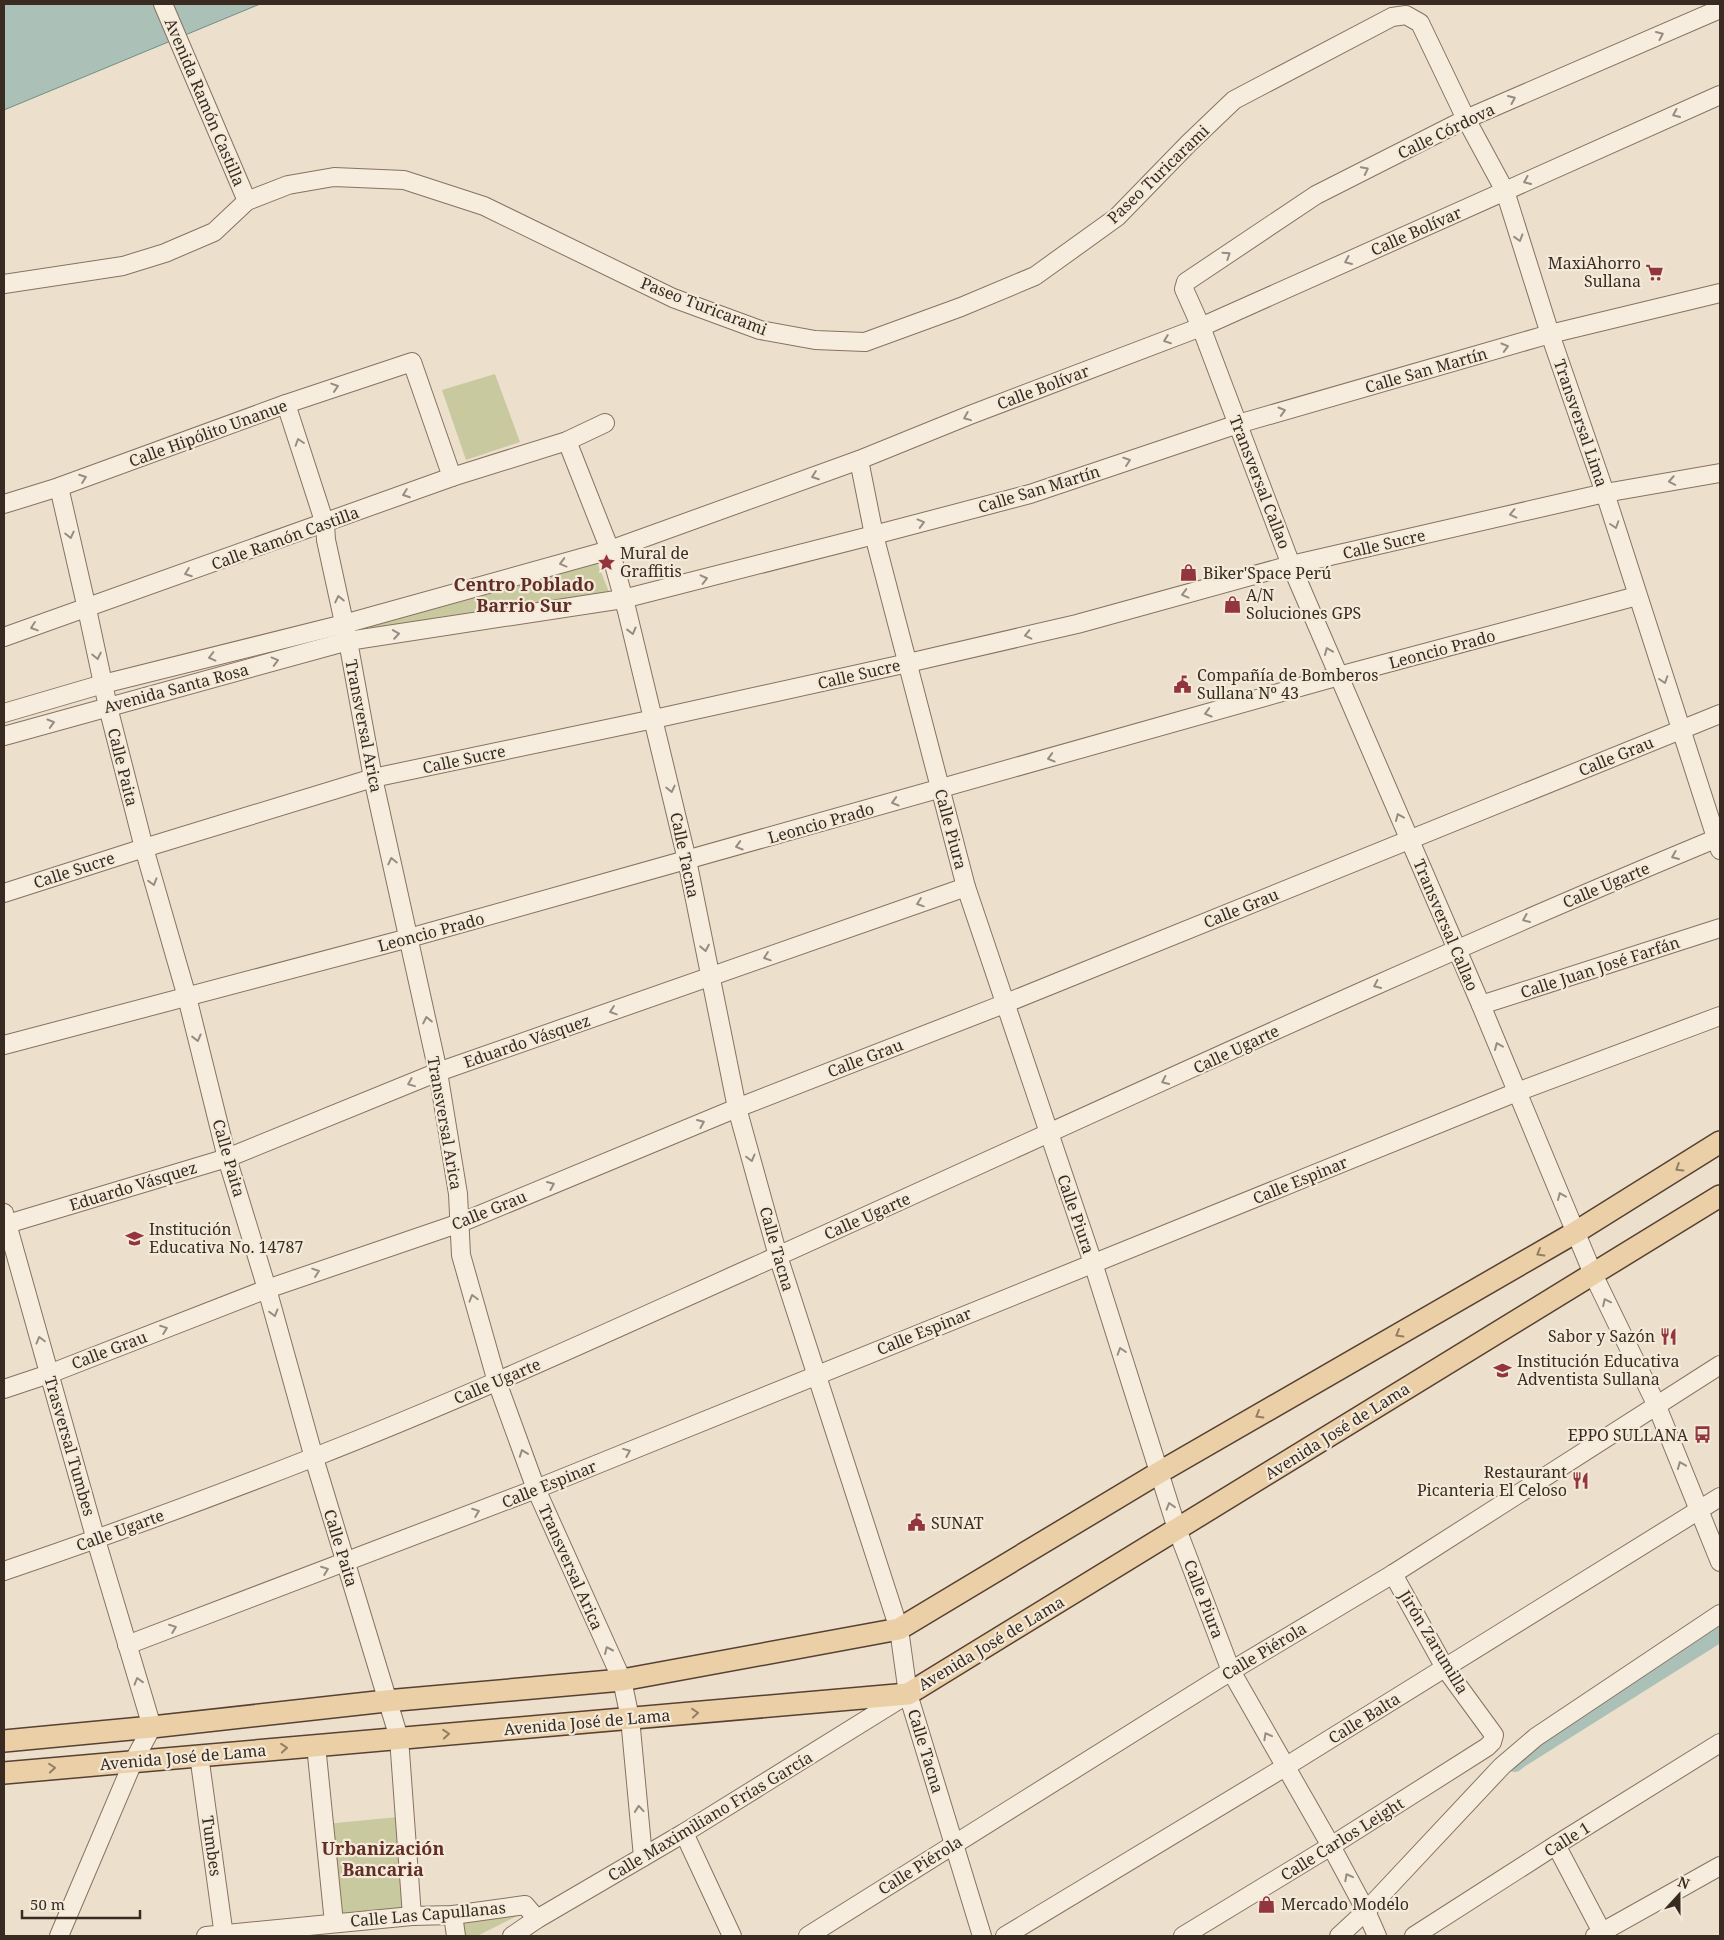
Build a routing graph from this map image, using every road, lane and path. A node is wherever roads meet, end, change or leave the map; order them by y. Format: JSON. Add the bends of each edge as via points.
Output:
{"nodes":[{"id":1,"x":163,"y":4,"type":"edge"},
{"id":2,"x":1720,"y":8,"type":"edge"},
{"id":3,"x":1406,"y":14,"type":"joint"},
{"id":4,"x":1720,"y":94,"type":"edge"},
{"id":5,"x":1466,"y":119,"type":"junction"},
{"id":6,"x":1505,"y":191,"type":"junction"},
{"id":7,"x":247,"y":201,"type":"junction"},
{"id":8,"x":1186,"y":282,"type":"joint"},
{"id":9,"x":4,"y":284,"type":"edge"},
{"id":10,"x":1720,"y":293,"type":"edge"},
{"id":11,"x":1201,"y":327,"type":"junction"},
{"id":12,"x":1550,"y":334,"type":"junction"},
{"id":13,"x":286,"y":404,"type":"junction"},
{"id":14,"x":605,"y":423,"type":"dead end"},
{"id":15,"x":1238,"y":424,"type":"junction"},
{"id":16,"x":567,"y":441,"type":"junction"},
{"id":17,"x":859,"y":460,"type":"junction"},
{"id":18,"x":1720,"y":473,"type":"edge"},
{"id":19,"x":452,"y":477,"type":"junction"},
{"id":20,"x":59,"y":487,"type":"junction"},
{"id":21,"x":1605,"y":493,"type":"junction"},
{"id":22,"x":4,"y":504,"type":"edge"},
{"id":23,"x":325,"y":524,"type":"junction"},
{"id":24,"x":874,"y":536,"type":"junction"},
{"id":25,"x":610,"y":550,"type":"junction"},
{"id":26,"x":1291,"y":566,"type":"junction"},
{"id":27,"x":1637,"y":596,"type":"junction"},
{"id":28,"x":623,"y":599,"type":"junction"},
{"id":29,"x":87,"y":609,"type":"junction"},
{"id":30,"x":346,"y":633,"type":"junction"},
{"id":31,"x":4,"y":637,"type":"edge"},
{"id":32,"x":908,"y":663,"type":"junction"},
{"id":33,"x":1339,"y":676,"type":"junction"},
{"id":34,"x":103,"y":684,"type":"junction"},
{"id":35,"x":108,"y":707,"type":"junction"},
{"id":36,"x":4,"y":713,"type":"edge"},
{"id":37,"x":1720,"y":714,"type":"edge"},
{"id":38,"x":654,"y":719,"type":"junction"},
{"id":39,"x":1680,"y":730,"type":"junction"},
{"id":40,"x":4,"y":736,"type":"edge"},
{"id":41,"x":373,"y":778,"type":"junction"},
{"id":42,"x":940,"y":790,"type":"junction"},
{"id":43,"x":1409,"y":840,"type":"junction"},
{"id":44,"x":1719,"y":842,"type":"edge"},
{"id":45,"x":144,"y":848,"type":"junction"},
{"id":46,"x":688,"y":860,"type":"junction"},
{"id":47,"x":966,"y":887,"type":"junction"},
{"id":48,"x":4,"y":893,"type":"edge"},
{"id":49,"x":1720,"y":928,"type":"edge"},
{"id":50,"x":409,"y":938,"type":"junction"},
{"id":51,"x":1456,"y":949,"type":"junction"},
{"id":52,"x":711,"y":976,"type":"junction"},
{"id":53,"x":187,"y":997,"type":"junction"},
{"id":54,"x":1004,"y":1004,"type":"junction"},
{"id":55,"x":1481,"y":1005,"type":"junction"},
{"id":56,"x":1720,"y":1016,"type":"edge"},
{"id":57,"x":4,"y":1045,"type":"edge"},
{"id":58,"x":438,"y":1072,"type":"junction"},
{"id":59,"x":1517,"y":1092,"type":"junction"},
{"id":60,"x":737,"y":1108,"type":"junction"},
{"id":61,"x":1048,"y":1135,"type":"junction"},
{"id":62,"x":1720,"y":1142,"type":"edge"},
{"id":63,"x":227,"y":1158,"type":"junction"},
{"id":64,"x":1720,"y":1196,"type":"edge"},
{"id":65,"x":5,"y":1220,"type":"edge"},
{"id":66,"x":460,"y":1223,"type":"junction"},
{"id":67,"x":1576,"y":1232,"type":"junction"},
{"id":68,"x":778,"y":1256,"type":"junction"},
{"id":69,"x":1093,"y":1263,"type":"junction"},
{"id":70,"x":1593,"y":1274,"type":"junction"},
{"id":71,"x":267,"y":1289,"type":"junction"},
{"id":72,"x":1720,"y":1365,"type":"edge"},
{"id":73,"x":49,"y":1374,"type":"junction"},
{"id":74,"x":816,"y":1375,"type":"junction"},
{"id":75,"x":497,"y":1382,"type":"junction"},
{"id":76,"x":4,"y":1389,"type":"edge"},
{"id":77,"x":1656,"y":1404,"type":"junction"},
{"id":78,"x":314,"y":1458,"type":"junction"},
{"id":79,"x":1160,"y":1472,"type":"junction"},
{"id":80,"x":536,"y":1489,"type":"junction"},
{"id":81,"x":1720,"y":1497,"type":"edge"},
{"id":82,"x":1699,"y":1511,"type":"junction"},
{"id":83,"x":1178,"y":1530,"type":"junction"},
{"id":84,"x":96,"y":1540,"type":"junction"},
{"id":85,"x":345,"y":1562,"type":"junction"},
{"id":86,"x":1720,"y":1562,"type":"edge"},
{"id":87,"x":4,"y":1572,"type":"edge"},
{"id":88,"x":1393,"y":1574,"type":"junction"},
{"id":89,"x":1720,"y":1614,"type":"edge"},
{"id":90,"x":899,"y":1629,"type":"junction"},
{"id":91,"x":127,"y":1645,"type":"junction"},
{"id":92,"x":1445,"y":1668,"type":"junction"},
{"id":93,"x":1231,"y":1670,"type":"junction"},
{"id":94,"x":622,"y":1680,"type":"junction"},
{"id":95,"x":908,"y":1694,"type":"junction"},
{"id":96,"x":386,"y":1701,"type":"junction"},
{"id":97,"x":630,"y":1718,"type":"junction"},
{"id":98,"x":152,"y":1727,"type":"junction"},
{"id":99,"x":1494,"y":1735,"type":"joint"},
{"id":100,"x":399,"y":1738,"type":"junction"},
{"id":101,"x":4,"y":1741,"type":"edge"},
{"id":102,"x":1720,"y":1743,"type":"edge"},
{"id":103,"x":316,"y":1745,"type":"junction"},
{"id":104,"x":200,"y":1755,"type":"junction"},
{"id":105,"x":134,"y":1762,"type":"junction"},
{"id":106,"x":1285,"y":1767,"type":"junction"},
{"id":107,"x":4,"y":1773,"type":"edge"},
{"id":108,"x":684,"y":1833,"type":"junction"},
{"id":109,"x":954,"y":1844,"type":"junction"},
{"id":110,"x":1556,"y":1845,"type":"junction"},
{"id":111,"x":1331,"y":1846,"type":"junction"},
{"id":112,"x":643,"y":1857,"type":"junction"},
{"id":113,"x":1720,"y":1866,"type":"edge"},
{"id":114,"x":1366,"y":1911,"type":"junction"},
{"id":115,"x":453,"y":1915,"type":"junction"},
{"id":116,"x":412,"y":1916,"type":"junction"},
{"id":117,"x":538,"y":1919,"type":"junction"},
{"id":118,"x":334,"y":1923,"type":"junction"},
{"id":119,"x":1601,"y":1935,"type":"edge"},
{"id":120,"x":59,"y":1936,"type":"edge"},
{"id":121,"x":218,"y":1936,"type":"edge"},
{"id":122,"x":456,"y":1936,"type":"edge"},
{"id":123,"x":512,"y":1936,"type":"edge"},
{"id":124,"x":732,"y":1936,"type":"edge"},
{"id":125,"x":808,"y":1936,"type":"edge"},
{"id":126,"x":982,"y":1936,"type":"edge"},
{"id":127,"x":1005,"y":1936,"type":"edge"},
{"id":128,"x":1183,"y":1936,"type":"edge"},
{"id":129,"x":1339,"y":1936,"type":"edge"},
{"id":130,"x":1377,"y":1936,"type":"edge"},
{"id":131,"x":1414,"y":1936,"type":"edge"}],
"edges":[{"from":1,"to":7,"type":"street","name":"Avenida Ramón Castilla"},
{"from":5,"to":2,"type":"street","name":"Calle Córdova","one_way":true},
{"from":3,"to":5,"type":"street","name":"Transversal Lima","via":[[1420,23]]},
{"from":3,"to":7,"type":"street","name":"Paseo Turicarami","via":[[1392,16],[1234,100],[1117,217],[1035,276],[865,342],[815,340],[760,330],[673,298],[484,206],[404,180],[334,177],[288,185]]},
{"from":4,"to":6,"type":"street","name":"Calle Bolívar","one_way":true},
{"from":5,"to":6,"type":"street","name":"Transversal Lima"},
{"from":8,"to":5,"type":"street","name":"Calle Córdova","one_way":true,"via":[[1316,195]]},
{"from":6,"to":11,"type":"street","name":"Calle Bolívar","one_way":true},
{"from":6,"to":12,"type":"street","name":"Transversal Lima","one_way":true},
{"from":7,"to":9,"type":"street","name":"Paseo Turicarami","via":[[214,232],[165,253],[123,266]]},
{"from":8,"to":11,"type":"street","name":"Transversal Callao","via":[[1184,289]]},
{"from":10,"to":12,"type":"street","name":"Calle San Martín"},
{"from":11,"to":15,"type":"street","name":"Transversal Callao"},
{"from":11,"to":17,"type":"street","name":"Calle Bolívar","one_way":true},
{"from":15,"to":12,"type":"street","name":"Calle San Martín","one_way":true},
{"from":12,"to":21,"type":"street","name":"Transversal Lima"},
{"from":13,"to":19,"type":"street","name":"Calle Hipólito Unanue","one_way":true,"via":[[412,362]]},
{"from":20,"to":13,"type":"street","name":"Calle Hipólito Unanue","one_way":true},
{"from":23,"to":13,"type":"street","name":"Transversal Arica","one_way":true},
{"from":14,"to":16,"type":"street","name":"Calle Ramón Castilla"},
{"from":24,"to":15,"type":"street","name":"Calle San Martín","one_way":true,"via":[[1030,494]]},
{"from":15,"to":26,"type":"street","name":"Transversal Callao"},
{"from":16,"to":19,"type":"street","name":"Calle Ramón Castilla"},
{"from":16,"to":25,"type":"street","name":"Calle Tacna"},
{"from":17,"to":24,"type":"street","name":"Calle Piura"},
{"from":17,"to":25,"type":"street","name":"Calle Bolívar","one_way":true},
{"from":18,"to":21,"type":"street","name":"Calle Sucre","one_way":true},
{"from":19,"to":23,"type":"street","name":"Calle Ramón Castilla","one_way":true},
{"from":20,"to":22,"type":"street","name":"Calle Hipólito Unanue"},
{"from":20,"to":29,"type":"street","name":"Calle Paita","one_way":true},
{"from":21,"to":26,"type":"street","name":"Calle Sucre","one_way":true},
{"from":21,"to":27,"type":"street","name":"Transversal Lima","one_way":true},
{"from":23,"to":29,"type":"street","name":"Calle Ramón Castilla","one_way":true},
{"from":30,"to":23,"type":"street","name":"Transversal Arica","one_way":true},
{"from":28,"to":24,"type":"street","name":"Calle San Martín","one_way":true},
{"from":24,"to":32,"type":"street","name":"Calle Piura"},
{"from":25,"to":28,"type":"street","name":"Calle Tacna"},
{"from":25,"to":30,"type":"street","name":"Calle Bolívar","one_way":true},
{"from":26,"to":32,"type":"street","name":"Calle Sucre","one_way":true,"via":[[1077,624]]},
{"from":33,"to":26,"type":"street","name":"Transversal Callao","one_way":true},
{"from":27,"to":33,"type":"street","name":"Leoncio Prado"},
{"from":27,"to":39,"type":"street","name":"Transversal Lima","one_way":true},
{"from":30,"to":28,"type":"street","name":"Calle San Martín","one_way":true},
{"from":28,"to":38,"type":"street","name":"Calle Tacna","one_way":true},
{"from":29,"to":31,"type":"street","name":"Calle Ramón Castilla","one_way":true},
{"from":29,"to":34,"type":"street","name":"Calle Paita","one_way":true},
{"from":30,"to":34,"type":"street","name":"Avenida Santa Rosa","one_way":true},
{"from":35,"to":30,"type":"street","name":"Avenida Santa Rosa","one_way":true},
{"from":30,"to":41,"type":"street","name":"Transversal Arica"},
{"from":32,"to":38,"type":"street","name":"Calle Sucre"},
{"from":32,"to":42,"type":"street","name":"Calle Piura"},
{"from":33,"to":42,"type":"street","name":"Leoncio Prado","one_way":true},
{"from":43,"to":33,"type":"street","name":"Transversal Callao","one_way":true},
{"from":34,"to":35,"type":"street","name":"Calle Paita"},
{"from":34,"to":36,"type":"street","name":"Avenida Santa Rosa"},
{"from":40,"to":35,"type":"street","name":"Avenida Santa Rosa","one_way":true},
{"from":35,"to":45,"type":"street","name":"Calle Paita"},
{"from":37,"to":39,"type":"street","name":"Calle Grau"},
{"from":38,"to":41,"type":"street","name":"Calle Sucre"},
{"from":38,"to":46,"type":"street","name":"Calle Tacna","one_way":true},
{"from":39,"to":43,"type":"street","name":"Calle Grau"},
{"from":39,"to":44,"type":"street","name":"Transversal Lima"},
{"from":41,"to":45,"type":"street","name":"Calle Sucre"},
{"from":50,"to":41,"type":"street","name":"Transversal Arica","one_way":true},
{"from":42,"to":46,"type":"street","name":"Leoncio Prado","one_way":true},
{"from":42,"to":47,"type":"street","name":"Calle Piura"},
{"from":43,"to":51,"type":"street","name":"Transversal Callao"},
{"from":43,"to":54,"type":"street","name":"Calle Grau"},
{"from":44,"to":51,"type":"street","name":"Calle Ugarte","one_way":true},
{"from":45,"to":48,"type":"street","name":"Calle Sucre"},
{"from":45,"to":53,"type":"street","name":"Calle Paita","one_way":true},
{"from":46,"to":50,"type":"street","name":"Leoncio Prado"},
{"from":46,"to":52,"type":"street","name":"Calle Tacna","one_way":true},
{"from":47,"to":52,"type":"street","name":"Eduardo Vásquez","one_way":true},
{"from":47,"to":54,"type":"street","name":"Calle Piura"},
{"from":49,"to":55,"type":"street","name":"Calle Juan José Farfán"},
{"from":50,"to":53,"type":"street","name":"Leoncio Prado"},
{"from":58,"to":50,"type":"street","name":"Transversal Arica","one_way":true},
{"from":51,"to":55,"type":"street","name":"Transversal Callao"},
{"from":51,"to":61,"type":"street","name":"Calle Ugarte","one_way":true},
{"from":52,"to":58,"type":"street","name":"Eduardo Vásquez","one_way":true},
{"from":52,"to":60,"type":"street","name":"Calle Tacna"},
{"from":53,"to":57,"type":"street","name":"Leoncio Prado"},
{"from":53,"to":63,"type":"street","name":"Calle Paita","one_way":true},
{"from":54,"to":60,"type":"street","name":"Calle Grau"},
{"from":54,"to":61,"type":"street","name":"Calle Piura"},
{"from":59,"to":55,"type":"street","name":"Transversal Callao","one_way":true},
{"from":56,"to":59,"type":"street","name":"Calle Espinar"},
{"from":58,"to":63,"type":"street","name":"Eduardo Vásquez","one_way":true},
{"from":58,"to":66,"type":"street","name":"Transversal Arica"},
{"from":67,"to":59,"type":"street","name":"Transversal Callao","one_way":true},
{"from":59,"to":69,"type":"street","name":"Calle Espinar"},
{"from":66,"to":60,"type":"street","name":"Calle Grau","one_way":true},
{"from":60,"to":68,"type":"street","name":"Calle Tacna","one_way":true},
{"from":61,"to":68,"type":"street","name":"Calle Ugarte"},
{"from":61,"to":69,"type":"street","name":"Calle Piura"},
{"from":62,"to":67,"type":"main road","name":"Avenida José de Lama","one_way":true},
{"from":63,"to":65,"type":"street","name":"Eduardo Vásquez"},
{"from":63,"to":71,"type":"street","name":"Calle Paita"},
{"from":64,"to":70,"type":"main road","name":"Avenida José de Lama"},
{"from":73,"to":65,"type":"street","name":"Trasversal Tumbes","one_way":true},
{"from":71,"to":66,"type":"street","name":"Calle Grau","one_way":true},
{"from":75,"to":66,"type":"street","name":"Transversal Arica","one_way":true,"via":[[461,1255]]},
{"from":67,"to":70,"type":"street","name":"Transversal Callao"},
{"from":67,"to":79,"type":"main road","name":"Avenida José de Lama","one_way":true},
{"from":68,"to":74,"type":"street","name":"Calle Tacna"},
{"from":68,"to":75,"type":"street","name":"Calle Ugarte"},
{"from":69,"to":74,"type":"street","name":"Calle Espinar"},
{"from":79,"to":69,"type":"street","name":"Calle Piura","one_way":true},
{"from":77,"to":70,"type":"street","name":"Transversal Callao","one_way":true},
{"from":70,"to":83,"type":"main road","name":"Avenida José de Lama"},
{"from":73,"to":71,"type":"street","name":"Calle Grau","one_way":true},
{"from":71,"to":78,"type":"street","name":"Calle Paita","one_way":true},
{"from":72,"to":77,"type":"street","name":"Calle Piérola"},
{"from":73,"to":76,"type":"street","name":"Calle Grau"},
{"from":73,"to":84,"type":"street","name":"Trasversal Tumbes"},
{"from":80,"to":74,"type":"street","name":"Calle Espinar","one_way":true},
{"from":74,"to":90,"type":"street","name":"Calle Tacna"},
{"from":75,"to":78,"type":"street","name":"Calle Ugarte"},
{"from":80,"to":75,"type":"street","name":"Transversal Arica","one_way":true},
{"from":82,"to":77,"type":"street","name":"Transversal Callao","one_way":true},
{"from":77,"to":88,"type":"street","name":"Calle Piérola"},
{"from":78,"to":84,"type":"street","name":"Calle Ugarte"},
{"from":78,"to":85,"type":"street","name":"Calle Paita"},
{"from":83,"to":79,"type":"street","name":"Calle Piura","one_way":true},
{"from":79,"to":90,"type":"main road","name":"Avenida José de Lama"},
{"from":85,"to":80,"type":"street","name":"Calle Espinar","one_way":true},
{"from":94,"to":80,"type":"street","name":"Transversal Arica","one_way":true},
{"from":81,"to":82,"type":"street","name":"Calle Balta"},
{"from":82,"to":86,"type":"street","name":"Transversal Callao"},
{"from":82,"to":92,"type":"street","name":"Calle Balta"},
{"from":83,"to":93,"type":"street","name":"Calle Piura"},
{"from":83,"to":95,"type":"main road","name":"Avenida José de Lama"},
{"from":84,"to":87,"type":"street","name":"Calle Ugarte"},
{"from":84,"to":91,"type":"street","name":"Trasversal Tumbes"},
{"from":91,"to":85,"type":"street","name":"Calle Espinar","one_way":true},
{"from":85,"to":96,"type":"street","name":"Calle Paita"},
{"from":88,"to":92,"type":"street","name":"Jirón Zarumilla"},
{"from":88,"to":93,"type":"street","name":"Calle Piérola"},
{"from":89,"to":114,"type":"street","via":[[1536,1737],[1502,1766]]},
{"from":90,"to":94,"type":"main road","name":"Avenida José de Lama"},
{"from":90,"to":95,"type":"street","name":"Calle Tacna"},
{"from":98,"to":91,"type":"street","name":"Trasversal Tumbes","one_way":true},
{"from":92,"to":99,"type":"street","name":"Jirón Zarumilla"},
{"from":92,"to":106,"type":"street","name":"Calle Balta"},
{"from":106,"to":93,"type":"street","name":"Calle Piura","one_way":true},
{"from":93,"to":109,"type":"street","name":"Calle Piérola"},
{"from":94,"to":96,"type":"main road","name":"Avenida José de Lama"},
{"from":94,"to":97,"type":"street","name":"Transversal Arica"},
{"from":97,"to":95,"type":"main road","name":"Avenida José de Lama","one_way":true},
{"from":95,"to":108,"type":"street","name":"Calle Maximiliano Frías García"},
{"from":95,"to":109,"type":"street","name":"Calle Tacna"},
{"from":96,"to":98,"type":"main road","name":"Avenida José de Lama"},
{"from":96,"to":100,"type":"street","name":"Calle Paita"},
{"from":100,"to":97,"type":"main road","name":"Avenida José de Lama","one_way":true},
{"from":112,"to":97,"type":"street","name":"Transversal Arica","one_way":true},
{"from":98,"to":101,"type":"main road","name":"Avenida José de Lama"},
{"from":98,"to":105,"type":"street"},
{"from":99,"to":111,"type":"street","name":"Calle Carlos Leight","via":[[1487,1747]]},
{"from":100,"to":103,"type":"main road","name":"Avenida José de Lama"},
{"from":100,"to":116,"type":"street","name":"Calle Paita"},
{"from":102,"to":110,"type":"street","name":"Calle 1"},
{"from":104,"to":103,"type":"main road","name":"Avenida José de Lama","one_way":true},
{"from":103,"to":118,"type":"street"},
{"from":104,"to":105,"type":"main road","name":"Avenida José de Lama"},
{"from":104,"to":121,"type":"street","name":"Tumbes"},
{"from":107,"to":105,"type":"main road","name":"Avenida José de Lama","one_way":true},
{"from":105,"to":120,"type":"street"},
{"from":106,"to":111,"type":"street","name":"Calle Piura"},
{"from":106,"to":127,"type":"street","name":"Calle Balta"},
{"from":108,"to":112,"type":"street","name":"Calle Maximiliano Frías García"},
{"from":108,"to":124,"type":"street"},
{"from":109,"to":125,"type":"street","name":"Calle Piérola"},
{"from":109,"to":126,"type":"street","name":"Calle Tacna"},
{"from":110,"to":119,"type":"street"},
{"from":110,"to":131,"type":"street","name":"Calle 1"},
{"from":114,"to":111,"type":"street","name":"Calle Piura","one_way":true},
{"from":111,"to":128,"type":"street","name":"Calle Carlos Leight"},
{"from":112,"to":117,"type":"street","name":"Calle Maximiliano Frías García"},
{"from":113,"to":119,"type":"street"},
{"from":114,"to":129,"type":"street"},
{"from":114,"to":130,"type":"street","name":"Calle Piura"},
{"from":115,"to":116,"type":"street","name":"Calle Las Capullanas"},
{"from":115,"to":117,"type":"street","name":"Calle Las Capullanas","via":[[525,1905]]},
{"from":115,"to":122,"type":"street"},
{"from":116,"to":118,"type":"street","name":"Calle Las Capullanas"},
{"from":117,"to":123,"type":"street","name":"Calle Maximiliano Frías García"},
{"from":118,"to":121,"type":"street","name":"Calle Las Capullanas"}]}
